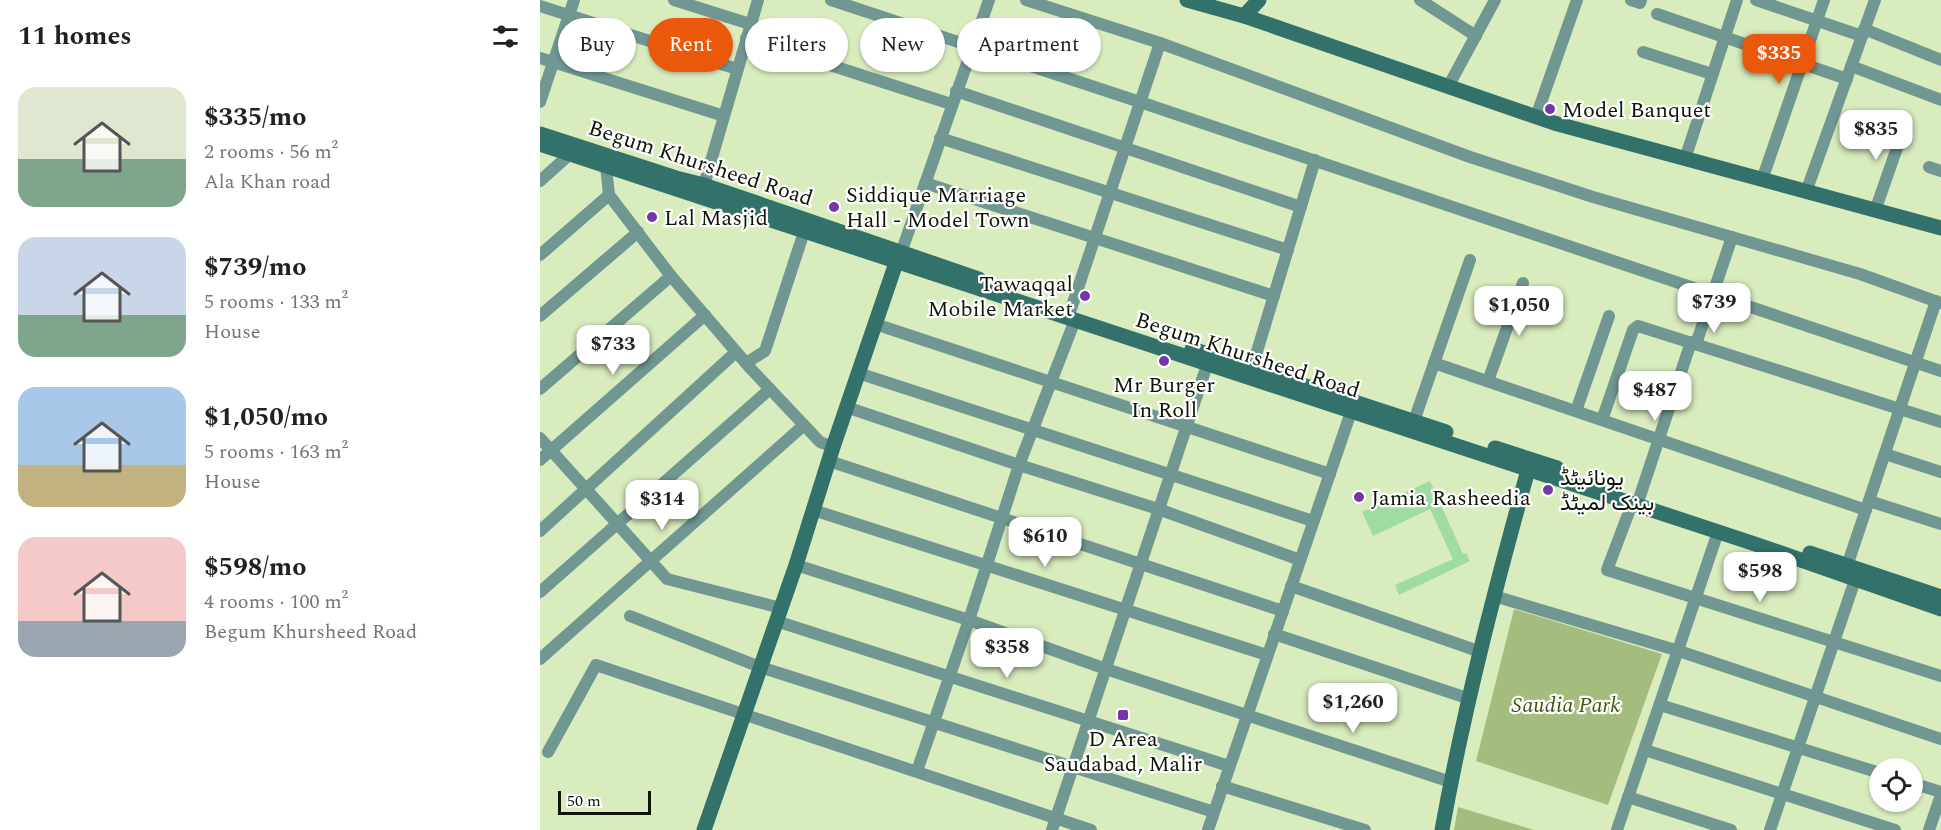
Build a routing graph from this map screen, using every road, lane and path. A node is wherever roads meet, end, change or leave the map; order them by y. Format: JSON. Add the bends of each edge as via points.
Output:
{"nodes":[{"id":1,"x":574,"y":0,"type":"edge"},
{"id":2,"x":674,"y":0,"type":"edge"},
{"id":3,"x":758,"y":0,"type":"edge"},
{"id":4,"x":831,"y":0,"type":"edge"},
{"id":5,"x":988,"y":0,"type":"edge"},
{"id":6,"x":1026,"y":0,"type":"edge"},
{"id":7,"x":1187,"y":0,"type":"edge"},
{"id":8,"x":1259,"y":0,"type":"edge"},
{"id":9,"x":1420,"y":0,"type":"edge"},
{"id":10,"x":1496,"y":0,"type":"edge"},
{"id":11,"x":1576,"y":0,"type":"edge"},
{"id":12,"x":1631,"y":0,"type":"edge"},
{"id":13,"x":1641,"y":0,"type":"edge"},
{"id":14,"x":1737,"y":0,"type":"edge"},
{"id":15,"x":1755,"y":0,"type":"edge"},
{"id":16,"x":1824,"y":0,"type":"edge"},
{"id":17,"x":1875,"y":0,"type":"edge"},
{"id":18,"x":540,"y":6,"type":"edge"},
{"id":19,"x":1657,"y":14,"type":"dead end"},
{"id":20,"x":570,"y":16,"type":"junction"},
{"id":21,"x":1244,"y":16,"type":"junction"},
{"id":22,"x":752,"y":18,"type":"edge"},
{"id":23,"x":982,"y":18,"type":"edge"},
{"id":24,"x":1817,"y":21,"type":"junction"},
{"id":25,"x":745,"y":22,"type":"edge"},
{"id":26,"x":1863,"y":33,"type":"junction"},
{"id":27,"x":1476,"y":36,"type":"junction"},
{"id":28,"x":1725,"y":37,"type":"junction"},
{"id":29,"x":745,"y":41,"type":"edge"},
{"id":30,"x":957,"y":41,"type":"edge"},
{"id":31,"x":1160,"y":43,"type":"junction"},
{"id":32,"x":1643,"y":52,"type":"dead end"},
{"id":33,"x":546,"y":60,"type":"edge"},
{"id":34,"x":1941,"y":60,"type":"edge"},
{"id":35,"x":1802,"y":63,"type":"junction"},
{"id":36,"x":1851,"y":66,"type":"junction"},
{"id":37,"x":737,"y":69,"type":"junction"},
{"id":38,"x":848,"y":71,"type":"edge"},
{"id":39,"x":963,"y":72,"type":"edge"},
{"id":40,"x":1050,"y":72,"type":"edge"},
{"id":41,"x":1712,"y":74,"type":"junction"},
{"id":42,"x":1846,"y":79,"type":"junction"},
{"id":43,"x":1448,"y":87,"type":"junction"},
{"id":44,"x":956,"y":90,"type":"junction"},
{"id":45,"x":1941,"y":100,"type":"edge"},
{"id":46,"x":540,"y":102,"type":"edge"},
{"id":47,"x":1140,"y":102,"type":"junction"},
{"id":48,"x":951,"y":104,"type":"junction"},
{"id":49,"x":724,"y":116,"type":"junction"},
{"id":50,"x":1536,"y":117,"type":"junction"},
{"id":51,"x":1906,"y":122,"type":"dead end"},
{"id":52,"x":540,"y":134,"type":"edge"},
{"id":53,"x":940,"y":138,"type":"junction"},
{"id":54,"x":540,"y":144,"type":"edge"},
{"id":55,"x":1125,"y":148,"type":"junction"},
{"id":56,"x":570,"y":154,"type":"junction"},
{"id":57,"x":1684,"y":159,"type":"junction"},
{"id":58,"x":1315,"y":160,"type":"junction"},
{"id":59,"x":606,"y":166,"type":"junction"},
{"id":60,"x":1929,"y":167,"type":"dead end"},
{"id":61,"x":1941,"y":171,"type":"edge"},
{"id":62,"x":1762,"y":180,"type":"junction"},
{"id":63,"x":540,"y":181,"type":"edge"},
{"id":64,"x":925,"y":183,"type":"junction"},
{"id":65,"x":704,"y":185,"type":"junction"},
{"id":66,"x":1806,"y":192,"type":"junction"},
{"id":67,"x":1110,"y":193,"type":"junction"},
{"id":68,"x":609,"y":195,"type":"junction"},
{"id":69,"x":1301,"y":207,"type":"junction"},
{"id":70,"x":1875,"y":211,"type":"junction"},
{"id":71,"x":1941,"y":228,"type":"edge"},
{"id":72,"x":638,"y":232,"type":"junction"},
{"id":73,"x":804,"y":232,"type":"junction"},
{"id":74,"x":1732,"y":237,"type":"junction"},
{"id":75,"x":1095,"y":238,"type":"junction"},
{"id":76,"x":1288,"y":250,"type":"junction"},
{"id":77,"x":540,"y":255,"type":"edge"},
{"id":78,"x":899,"y":258,"type":"junction"},
{"id":79,"x":1470,"y":260,"type":"dead end"},
{"id":80,"x":670,"y":276,"type":"junction"},
{"id":81,"x":1523,"y":283,"type":"dead end"},
{"id":82,"x":1713,"y":295,"type":"junction"},
{"id":83,"x":1274,"y":296,"type":"junction"},
{"id":84,"x":1938,"y":302,"type":"edge"},
{"id":85,"x":705,"y":315,"type":"junction"},
{"id":86,"x":1073,"y":315,"type":"junction"},
{"id":87,"x":540,"y":316,"type":"edge"},
{"id":88,"x":1609,"y":316,"type":"dead end"},
{"id":89,"x":875,"y":324,"type":"junction"},
{"id":90,"x":1141,"y":337,"type":"junction"},
{"id":91,"x":1694,"y":343,"type":"junction"},
{"id":92,"x":736,"y":352,"type":"junction"},
{"id":93,"x":746,"y":363,"type":"junction"},
{"id":94,"x":1434,"y":363,"type":"junction"},
{"id":95,"x":1915,"y":363,"type":"junction"},
{"id":96,"x":1207,"y":364,"type":"junction"},
{"id":97,"x":1252,"y":368,"type":"junction"},
{"id":98,"x":1941,"y":371,"type":"edge"},
{"id":99,"x":858,"y":373,"type":"junction"},
{"id":100,"x":1488,"y":381,"type":"junction"},
{"id":101,"x":1052,"y":382,"type":"junction"},
{"id":102,"x":540,"y":389,"type":"edge"},
{"id":103,"x":770,"y":389,"type":"junction"},
{"id":104,"x":846,"y":407,"type":"junction"},
{"id":105,"x":1900,"y":409,"type":"junction"},
{"id":106,"x":1576,"y":411,"type":"junction"},
{"id":107,"x":1351,"y":412,"type":"junction"},
{"id":108,"x":1369,"y":412,"type":"junction"},
{"id":109,"x":1602,"y":420,"type":"junction"},
{"id":110,"x":1414,"y":421,"type":"junction"},
{"id":111,"x":1941,"y":422,"type":"edge"},
{"id":112,"x":804,"y":425,"type":"junction"},
{"id":113,"x":1186,"y":426,"type":"junction"},
{"id":114,"x":1033,"y":430,"type":"junction"},
{"id":115,"x":540,"y":438,"type":"edge"},
{"id":116,"x":1659,"y":439,"type":"junction"},
{"id":117,"x":551,"y":450,"type":"junction"},
{"id":118,"x":831,"y":454,"type":"junction"},
{"id":119,"x":1885,"y":454,"type":"junction"},
{"id":120,"x":540,"y":460,"type":"edge"},
{"id":121,"x":1020,"y":465,"type":"junction"},
{"id":122,"x":1528,"y":470,"type":"junction"},
{"id":123,"x":1941,"y":472,"type":"edge"},
{"id":124,"x":1170,"y":474,"type":"junction"},
{"id":125,"x":1330,"y":474,"type":"junction"},
{"id":126,"x":586,"y":489,"type":"junction"},
{"id":127,"x":1636,"y":500,"type":"junction"},
{"id":128,"x":1868,"y":505,"type":"junction"},
{"id":129,"x":1158,"y":509,"type":"junction"},
{"id":130,"x":813,"y":510,"type":"junction"},
{"id":131,"x":1002,"y":518,"type":"junction"},
{"id":132,"x":1313,"y":521,"type":"junction"},
{"id":133,"x":617,"y":524,"type":"junction"},
{"id":134,"x":1941,"y":524,"type":"edge"},
{"id":135,"x":540,"y":531,"type":"edge"},
{"id":136,"x":1718,"y":532,"type":"junction"},
{"id":137,"x":1300,"y":560,"type":"junction"},
{"id":138,"x":651,"y":561,"type":"junction"},
{"id":139,"x":1140,"y":564,"type":"junction"},
{"id":140,"x":796,"y":565,"type":"junction"},
{"id":141,"x":987,"y":566,"type":"junction"},
{"id":142,"x":1847,"y":566,"type":"junction"},
{"id":143,"x":1855,"y":580,"type":"junction"},
{"id":144,"x":1291,"y":586,"type":"junction"},
{"id":145,"x":540,"y":592,"type":"edge"},
{"id":146,"x":1494,"y":596,"type":"junction"},
{"id":147,"x":1941,"y":597,"type":"edge"},
{"id":148,"x":1696,"y":598,"type":"junction"},
{"id":149,"x":1125,"y":609,"type":"junction"},
{"id":150,"x":1941,"y":609,"type":"edge"},
{"id":151,"x":1283,"y":610,"type":"junction"},
{"id":152,"x":778,"y":615,"type":"junction"},
{"id":153,"x":630,"y":616,"type":"dead end"},
{"id":154,"x":969,"y":620,"type":"junction"},
{"id":155,"x":1274,"y":634,"type":"junction"},
{"id":156,"x":1834,"y":642,"type":"junction"},
{"id":157,"x":1678,"y":651,"type":"junction"},
{"id":158,"x":1481,"y":652,"type":"junction"},
{"id":159,"x":1267,"y":655,"type":"junction"},
{"id":160,"x":540,"y":659,"type":"edge"},
{"id":161,"x":760,"y":667,"type":"junction"},
{"id":162,"x":1106,"y":669,"type":"junction"},
{"id":163,"x":950,"y":676,"type":"junction"},
{"id":164,"x":1941,"y":676,"type":"edge"},
{"id":165,"x":1815,"y":696,"type":"junction"},
{"id":166,"x":1470,"y":699,"type":"junction"},
{"id":167,"x":1660,"y":705,"type":"junction"},
{"id":168,"x":744,"y":713,"type":"junction"},
{"id":169,"x":1247,"y":714,"type":"junction"},
{"id":170,"x":1089,"y":721,"type":"junction"},
{"id":171,"x":934,"y":723,"type":"junction"},
{"id":172,"x":1941,"y":739,"type":"edge"},
{"id":173,"x":1798,"y":748,"type":"junction"},
{"id":174,"x":1645,"y":750,"type":"junction"},
{"id":175,"x":548,"y":752,"type":"dead end"},
{"id":176,"x":1229,"y":766,"type":"junction"},
{"id":177,"x":1073,"y":767,"type":"junction"},
{"id":178,"x":1869,"y":770,"type":"edge"},
{"id":179,"x":917,"y":771,"type":"junction"},
{"id":180,"x":1451,"y":782,"type":"junction"},
{"id":181,"x":1222,"y":786,"type":"junction"},
{"id":182,"x":1923,"y":787,"type":"edge"},
{"id":183,"x":1941,"y":793,"type":"edge"},
{"id":184,"x":1782,"y":794,"type":"junction"},
{"id":185,"x":1629,"y":797,"type":"junction"},
{"id":186,"x":1214,"y":812,"type":"junction"},
{"id":187,"x":1054,"y":824,"type":"edge"},
{"id":188,"x":1934,"y":825,"type":"edge"},
{"id":189,"x":704,"y":830,"type":"edge"},
{"id":190,"x":1091,"y":830,"type":"edge"},
{"id":191,"x":1208,"y":830,"type":"edge"},
{"id":192,"x":1365,"y":830,"type":"edge"},
{"id":193,"x":1442,"y":830,"type":"edge"},
{"id":194,"x":1617,"y":830,"type":"edge"},
{"id":195,"x":1731,"y":830,"type":"edge"},
{"id":196,"x":1770,"y":830,"type":"edge"},
{"id":197,"x":1895,"y":830,"type":"edge"}],
"edges":[{"from":1,"to":20,"type":"street"},
{"from":2,"to":25,"type":"street"},
{"from":3,"to":22,"type":"street"},
{"from":4,"to":30,"type":"street"},
{"from":5,"to":23,"type":"street"},
{"from":6,"to":31,"type":"street"},
{"from":7,"to":21,"type":"main road"},
{"from":8,"to":21,"type":"main road"},
{"from":9,"to":27,"type":"street"},
{"from":10,"to":27,"type":"street"},
{"from":11,"to":50,"type":"street"},
{"from":12,"to":13,"type":"street"},
{"from":14,"to":28,"type":"street"},
{"from":15,"to":24,"type":"street"},
{"from":16,"to":24,"type":"street"},
{"from":17,"to":26,"type":"street"},
{"from":18,"to":20,"type":"street"},
{"from":19,"to":28,"type":"street"},
{"from":20,"to":33,"type":"street"},
{"from":20,"to":37,"type":"street"},
{"from":21,"to":43,"type":"main road"},
{"from":24,"to":26,"type":"street"},
{"from":24,"to":35,"type":"street"},
{"from":26,"to":34,"type":"street"},
{"from":26,"to":36,"type":"street"},
{"from":27,"to":43,"type":"street"},
{"from":28,"to":35,"type":"street"},
{"from":28,"to":41,"type":"street"},
{"from":29,"to":37,"type":"street"},
{"from":31,"to":47,"type":"street"},
{"from":31,"to":74,"type":"street","via":[[1470,157]]},
{"from":32,"to":41,"type":"street"},
{"from":33,"to":46,"type":"street"},
{"from":33,"to":49,"type":"street"},
{"from":35,"to":42,"type":"street"},
{"from":35,"to":62,"type":"street"},
{"from":36,"to":42,"type":"street"},
{"from":36,"to":45,"type":"street"},
{"from":37,"to":49,"type":"street"},
{"from":38,"to":48,"type":"street"},
{"from":39,"to":44,"type":"street"},
{"from":40,"to":47,"type":"street"},
{"from":41,"to":57,"type":"street"},
{"from":42,"to":66,"type":"street"},
{"from":43,"to":50,"type":"main road"},
{"from":44,"to":48,"type":"street"},
{"from":44,"to":55,"type":"street"},
{"from":47,"to":55,"type":"street"},
{"from":47,"to":58,"type":"street"},
{"from":48,"to":53,"type":"street"},
{"from":49,"to":65,"type":"street"},
{"from":50,"to":57,"type":"main road"},
{"from":51,"to":70,"type":"street"},
{"from":52,"to":65,"type":"main road","name":"Begum Khursheed Road"},
{"from":53,"to":64,"type":"street"},
{"from":53,"to":67,"type":"street"},
{"from":54,"to":56,"type":"main road","name":"Begum Khursheed Road"},
{"from":55,"to":67,"type":"street"},
{"from":55,"to":69,"type":"street"},
{"from":56,"to":59,"type":"main road","name":"Begum Khursheed Road"},
{"from":56,"to":63,"type":"street"},
{"from":57,"to":62,"type":"main road"},
{"from":58,"to":69,"type":"street"},
{"from":58,"to":82,"type":"street"},
{"from":59,"to":68,"type":"street"},
{"from":59,"to":73,"type":"main road","name":"Begum Khursheed Road"},
{"from":60,"to":61,"type":"street"},
{"from":62,"to":66,"type":"main road"},
{"from":64,"to":75,"type":"street"},
{"from":64,"to":78,"type":"street"},
{"from":65,"to":78,"type":"main road","name":"Begum Khursheed Road"},
{"from":66,"to":70,"type":"main road"},
{"from":67,"to":75,"type":"street"},
{"from":67,"to":76,"type":"street"},
{"from":68,"to":72,"type":"street"},
{"from":68,"to":77,"type":"street"},
{"from":69,"to":76,"type":"street"},
{"from":70,"to":71,"type":"main road"},
{"from":72,"to":80,"type":"street"},
{"from":72,"to":87,"type":"street"},
{"from":73,"to":78,"type":"main road","name":"Begum Khursheed Road"},
{"from":73,"to":93,"type":"street","via":[[765,351]]},
{"from":74,"to":82,"type":"street"},
{"from":74,"to":84,"type":"street","via":[[1860,274]]},
{"from":75,"to":83,"type":"street"},
{"from":75,"to":86,"type":"street"},
{"from":76,"to":83,"type":"street"},
{"from":78,"to":86,"type":"main road","name":"Begum Khursheed Road"},
{"from":78,"to":89,"type":"main road"},
{"from":79,"to":94,"type":"street"},
{"from":80,"to":85,"type":"street"},
{"from":80,"to":102,"type":"street"},
{"from":81,"to":100,"type":"street"},
{"from":82,"to":91,"type":"street"},
{"from":82,"to":95,"type":"street"},
{"from":83,"to":97,"type":"street"},
{"from":84,"to":95,"type":"street"},
{"from":85,"to":92,"type":"street"},
{"from":85,"to":117,"type":"street"},
{"from":86,"to":90,"type":"main road","name":"Begum Khursheed Road"},
{"from":86,"to":101,"type":"street"},
{"from":88,"to":106,"type":"street"},
{"from":89,"to":99,"type":"main road"},
{"from":89,"to":101,"type":"street"},
{"from":90,"to":96,"type":"main road","name":"Begum Khursheed Road"},
{"from":90,"to":97,"type":"main road","name":"Begum Khursheed Road"},
{"from":91,"to":105,"type":"street"},
{"from":91,"to":109,"type":"street","via":[[1635,327]]},
{"from":91,"to":116,"type":"street"},
{"from":92,"to":93,"type":"street"},
{"from":92,"to":126,"type":"street"},
{"from":93,"to":103,"type":"street"},
{"from":94,"to":100,"type":"street"},
{"from":94,"to":110,"type":"street"},
{"from":95,"to":98,"type":"street"},
{"from":95,"to":105,"type":"street"},
{"from":96,"to":107,"type":"main road","name":"Begum Khursheed Road"},
{"from":96,"to":113,"type":"street"},
{"from":97,"to":108,"type":"main road","name":"Begum Khursheed Road"},
{"from":99,"to":104,"type":"main road"},
{"from":99,"to":114,"type":"street"},
{"from":100,"to":106,"type":"street"},
{"from":101,"to":113,"type":"street"},
{"from":101,"to":114,"type":"street"},
{"from":103,"to":112,"type":"street"},
{"from":103,"to":133,"type":"street"},
{"from":104,"to":118,"type":"main road"},
{"from":104,"to":121,"type":"street"},
{"from":105,"to":111,"type":"street"},
{"from":105,"to":119,"type":"street"},
{"from":106,"to":109,"type":"street"},
{"from":107,"to":108,"type":"main road","name":"Begum Khursheed Road"},
{"from":107,"to":125,"type":"street"},
{"from":108,"to":110,"type":"main road","name":"Begum Khursheed Road"},
{"from":108,"to":122,"type":"main road","name":"Begum Khursheed Road"},
{"from":109,"to":116,"type":"street"},
{"from":110,"to":127,"type":"main road","name":"Begum Khursheed Road"},
{"from":112,"to":118,"type":"street"},
{"from":112,"to":138,"type":"street"},
{"from":113,"to":124,"type":"street"},
{"from":113,"to":125,"type":"street"},
{"from":114,"to":121,"type":"street"},
{"from":114,"to":124,"type":"street"},
{"from":115,"to":117,"type":"street"},
{"from":116,"to":127,"type":"street"},
{"from":116,"to":128,"type":"street"},
{"from":117,"to":120,"type":"street"},
{"from":117,"to":126,"type":"street"},
{"from":118,"to":130,"type":"main road"},
{"from":118,"to":131,"type":"street"},
{"from":119,"to":123,"type":"street"},
{"from":119,"to":128,"type":"street"},
{"from":121,"to":129,"type":"street"},
{"from":121,"to":131,"type":"street"},
{"from":122,"to":127,"type":"main road","name":"Begum Khursheed Road"},
{"from":122,"to":146,"type":"main road"},
{"from":124,"to":129,"type":"street"},
{"from":124,"to":132,"type":"street"},
{"from":125,"to":132,"type":"street"},
{"from":126,"to":133,"type":"street"},
{"from":126,"to":135,"type":"street"},
{"from":127,"to":136,"type":"main road","name":"Begum Khursheed Road"},
{"from":127,"to":142,"type":"main road","name":"Begum Khursheed Road"},
{"from":127,"to":148,"type":"street","via":[[1606,570]]},
{"from":128,"to":134,"type":"street"},
{"from":128,"to":142,"type":"street"},
{"from":129,"to":137,"type":"street"},
{"from":129,"to":139,"type":"street"},
{"from":130,"to":140,"type":"main road"},
{"from":130,"to":141,"type":"street"},
{"from":131,"to":139,"type":"street"},
{"from":131,"to":141,"type":"street"},
{"from":132,"to":137,"type":"street"},
{"from":133,"to":138,"type":"street"},
{"from":133,"to":145,"type":"street"},
{"from":136,"to":143,"type":"main road","name":"Begum Khursheed Road"},
{"from":136,"to":148,"type":"street"},
{"from":137,"to":144,"type":"street"},
{"from":138,"to":152,"type":"street","via":[[667,579]]},
{"from":138,"to":160,"type":"street"},
{"from":139,"to":149,"type":"street"},
{"from":139,"to":151,"type":"street"},
{"from":140,"to":152,"type":"main road"},
{"from":140,"to":154,"type":"street"},
{"from":141,"to":149,"type":"street"},
{"from":141,"to":154,"type":"street"},
{"from":142,"to":147,"type":"main road","name":"Begum Khursheed Road"},
{"from":143,"to":150,"type":"main road","name":"Begum Khursheed Road"},
{"from":143,"to":156,"type":"street"},
{"from":144,"to":151,"type":"street"},
{"from":144,"to":158,"type":"street"},
{"from":146,"to":157,"type":"street"},
{"from":146,"to":158,"type":"main road"},
{"from":148,"to":156,"type":"street"},
{"from":148,"to":157,"type":"street"},
{"from":149,"to":159,"type":"street"},
{"from":149,"to":162,"type":"street"},
{"from":151,"to":155,"type":"street"},
{"from":152,"to":161,"type":"main road"},
{"from":152,"to":163,"type":"street"},
{"from":153,"to":161,"type":"street"},
{"from":154,"to":162,"type":"street"},
{"from":154,"to":163,"type":"street"},
{"from":155,"to":159,"type":"street"},
{"from":155,"to":166,"type":"street"},
{"from":156,"to":164,"type":"street"},
{"from":156,"to":165,"type":"street"},
{"from":157,"to":165,"type":"street"},
{"from":157,"to":167,"type":"street"},
{"from":158,"to":166,"type":"main road"},
{"from":159,"to":169,"type":"street"},
{"from":161,"to":168,"type":"main road"},
{"from":161,"to":171,"type":"street"},
{"from":162,"to":169,"type":"street"},
{"from":162,"to":170,"type":"street"},
{"from":163,"to":170,"type":"street"},
{"from":163,"to":171,"type":"street"},
{"from":165,"to":172,"type":"street"},
{"from":165,"to":173,"type":"street"},
{"from":166,"to":180,"type":"main road"},
{"from":167,"to":173,"type":"street"},
{"from":167,"to":174,"type":"street"},
{"from":168,"to":175,"type":"street","via":[[596,665]]},
{"from":168,"to":179,"type":"street"},
{"from":168,"to":189,"type":"main road"},
{"from":169,"to":176,"type":"street"},
{"from":169,"to":180,"type":"street"},
{"from":170,"to":176,"type":"street"},
{"from":170,"to":177,"type":"street"},
{"from":171,"to":177,"type":"street"},
{"from":171,"to":179,"type":"street"},
{"from":173,"to":178,"type":"street"},
{"from":173,"to":184,"type":"street"},
{"from":174,"to":184,"type":"street"},
{"from":174,"to":185,"type":"street"},
{"from":176,"to":181,"type":"street"},
{"from":177,"to":186,"type":"street"},
{"from":177,"to":187,"type":"street"},
{"from":179,"to":187,"type":"street"},
{"from":180,"to":193,"type":"main road"},
{"from":181,"to":186,"type":"street"},
{"from":181,"to":192,"type":"street"},
{"from":182,"to":183,"type":"street"},
{"from":183,"to":188,"type":"street"},
{"from":184,"to":196,"type":"street"},
{"from":184,"to":197,"type":"street"},
{"from":185,"to":194,"type":"street"},
{"from":185,"to":195,"type":"street"},
{"from":186,"to":191,"type":"street"},
{"from":187,"to":190,"type":"street"}]}
